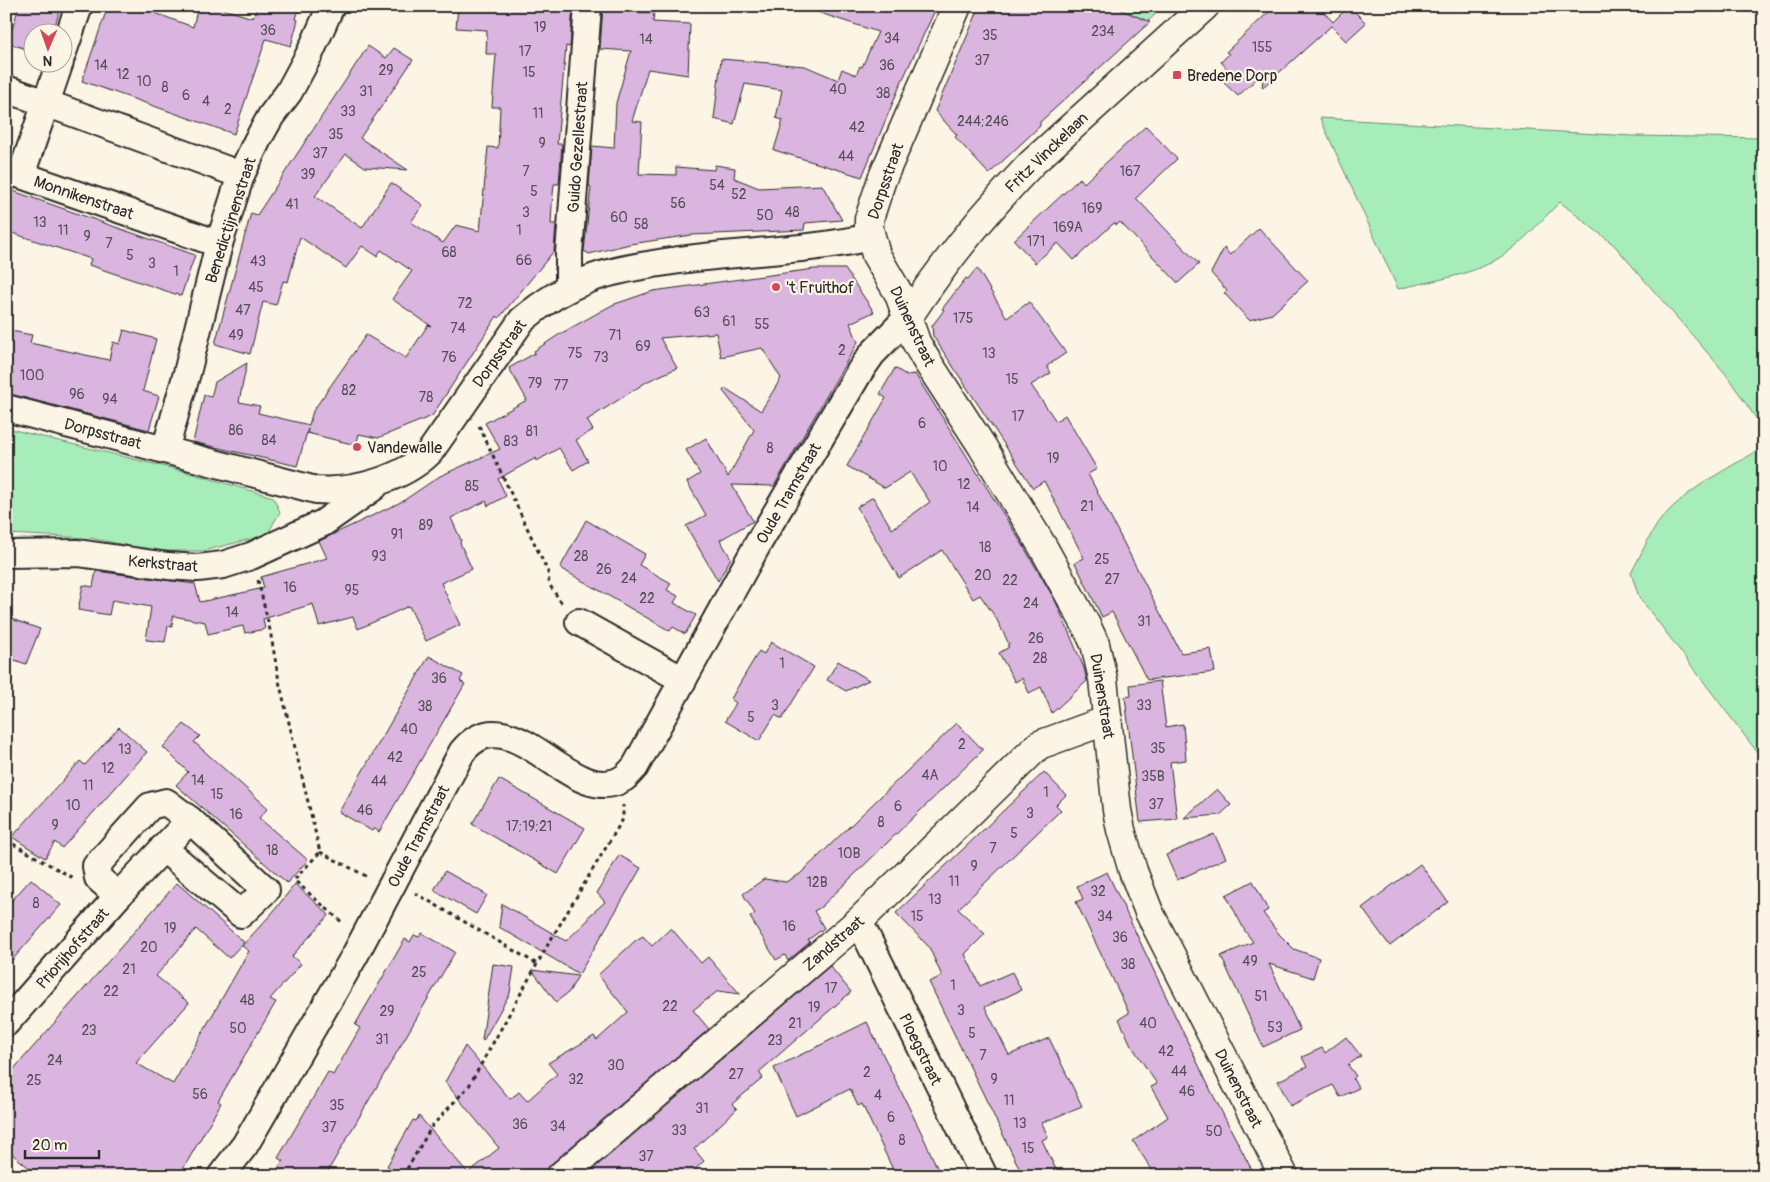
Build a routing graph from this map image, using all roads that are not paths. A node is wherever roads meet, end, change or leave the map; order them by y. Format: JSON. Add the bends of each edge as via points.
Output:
{"nodes":[{"id":1,"x":79,"y":6,"type":"edge"},
{"id":2,"x":332,"y":6,"type":"edge"},
{"id":3,"x":588,"y":6,"type":"edge"},
{"id":4,"x":957,"y":6,"type":"edge"},
{"id":5,"x":1205,"y":6,"type":"edge"},
{"id":6,"x":72,"y":26,"type":"edge"},
{"id":7,"x":57,"y":72,"type":"edge"},
{"id":8,"x":6,"y":89,"type":"edge"},
{"id":9,"x":46,"y":103,"type":"junction"},
{"id":10,"x":241,"y":175,"type":"junction"},
{"id":11,"x":14,"y":181,"type":"edge"},
{"id":12,"x":871,"y":237,"type":"junction"},
{"id":13,"x":219,"y":244,"type":"junction"},
{"id":14,"x":569,"y":288,"type":"junction"},
{"id":15,"x":908,"y":317,"type":"junction"},
{"id":16,"x":6,"y":408,"type":"edge"},
{"id":17,"x":165,"y":450,"type":"junction"},
{"id":18,"x":387,"y":478,"type":"junction"},
{"id":19,"x":6,"y":554,"type":"edge"},
{"id":20,"x":579,"y":622,"type":"road end"},
{"id":21,"x":683,"y":680,"type":"junction"},
{"id":22,"x":1108,"y":720,"type":"junction"},
{"id":23,"x":190,"y":820,"type":"junction"},
{"id":24,"x":163,"y":848,"type":"junction"},
{"id":25,"x":118,"y":896,"type":"junction"},
{"id":26,"x":859,"y":921,"type":"junction"},
{"id":27,"x":6,"y":1023,"type":"edge"},
{"id":28,"x":221,"y":1176,"type":"edge"},
{"id":29,"x":561,"y":1176,"type":"edge"},
{"id":30,"x":984,"y":1176,"type":"edge"},
{"id":31,"x":1284,"y":1176,"type":"edge"}],
"edges":[{"from":1,"to":6,"type":"street"},
{"from":2,"to":10,"type":"street","name":"Benedictijnenstraat","via":[[306,61],[256,141]]},
{"from":3,"to":14,"type":"street","name":"Guido Gezellestraat"},
{"from":4,"to":12,"type":"street","name":"Dorpsstraat","via":[[879,188],[869,219]]},
{"from":5,"to":15,"type":"street","name":"Fritz Vinckelaan","via":[[1039,156],[1006,190],[933,278]]},
{"from":7,"to":9,"type":"street","name":"Monnikenstraat"},
{"from":8,"to":9,"type":"street"},
{"from":9,"to":10,"type":"street"},
{"from":9,"to":11,"type":"street","name":"Monnikenstraat"},
{"from":10,"to":13,"type":"street","name":"Benedictijnenstraat"},
{"from":11,"to":13,"type":"street","name":"Monnikenstraat"},
{"from":12,"to":14,"type":"street","name":"Dorpsstraat","via":[[817,247],[685,258],[628,268]]},
{"from":12,"to":15,"type":"street","name":"Duinenstraat","via":[[876,255],[899,294]]},
{"from":13,"to":17,"type":"street","name":"Benedictijnenstraat"},
{"from":14,"to":18,"type":"street","name":"Dorpsstraat","via":[[522,320],[424,459]]},
{"from":15,"to":21,"type":"street","name":"Oude Tramstraat","via":[[860,371],[759,542]]},
{"from":15,"to":22,"type":"street","name":"Duinenstraat","via":[[925,358],[982,446],[1086,625],[1101,669]]},
{"from":16,"to":17,"type":"street","name":"Dorpsstraat"},
{"from":17,"to":18,"type":"street","name":"Dorpsstraat","via":[[316,490],[354,488]]},
{"from":18,"to":19,"type":"street","name":"Kerkstraat","via":[[324,523],[223,565],[198,568],[168,566],[78,553]]},
{"from":20,"to":21,"type":"street"},
{"from":21,"to":28,"type":"street","name":"Oude Tramstraat","via":[[635,767],[624,778],[612,782],[597,783],[580,778],[511,736],[495,733],[482,735],[470,742],[362,943],[245,1145]]},
{"from":22,"to":26,"type":"street","name":"Zandstraat","via":[[1039,745]]},
{"from":22,"to":31,"type":"street","name":"Duinenstraat","via":[[1117,810],[1140,892]]},
{"from":23,"to":24,"type":"street","name":"Priorijhofstraat"},
{"from":23,"to":24,"type":"street","name":"Priorijhofstraat","via":[[266,890],[240,914]]},
{"from":23,"to":25,"type":"street","name":"Priorijhofstraat","via":[[166,802],[150,806],[96,866],[98,878]]},
{"from":24,"to":25,"type":"street","name":"Priorijhofstraat"},
{"from":25,"to":27,"type":"street","name":"Priorijhofstraat"},
{"from":26,"to":29,"type":"street","name":"Zandstraat"},
{"from":26,"to":30,"type":"street","name":"Ploegstraat"}]}
